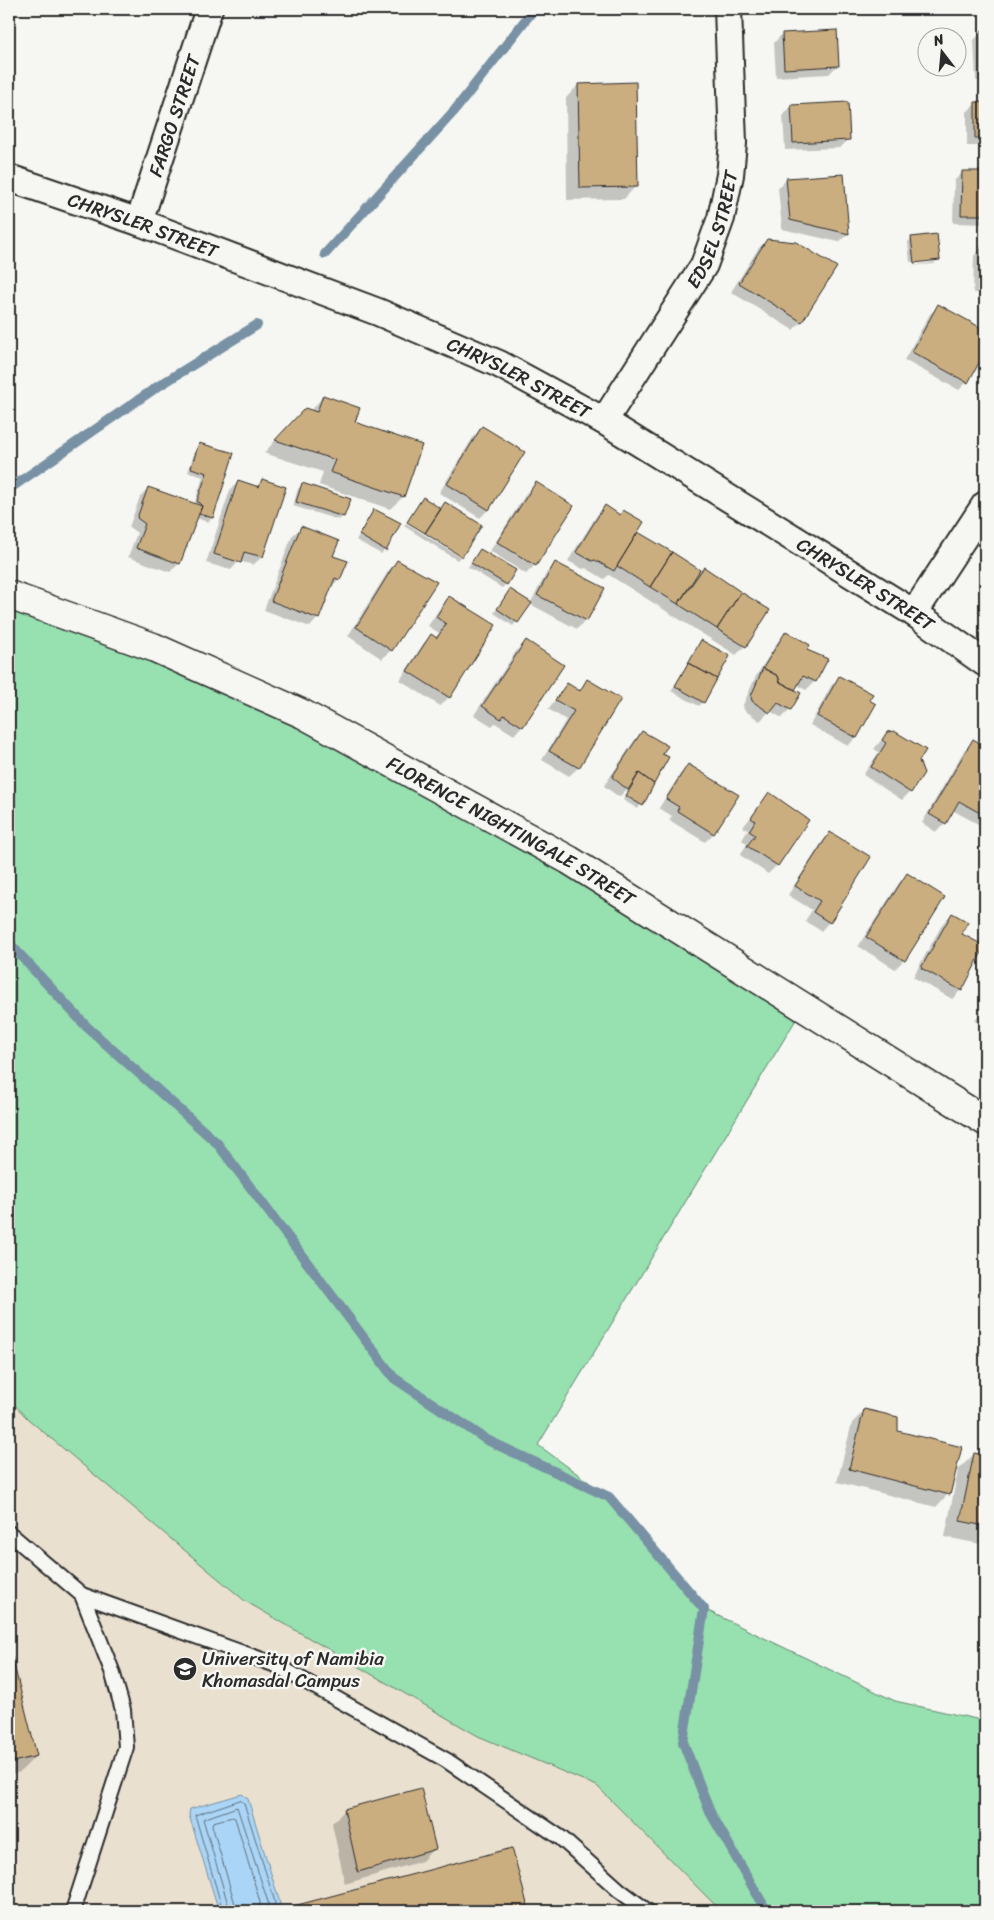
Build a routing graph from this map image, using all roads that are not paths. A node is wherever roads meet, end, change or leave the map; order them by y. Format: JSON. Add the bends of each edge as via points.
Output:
{"nodes":[{"id":1,"x":209,"y":9,"type":"edge"},
{"id":2,"x":728,"y":9,"type":"edge"},
{"id":3,"x":9,"y":178,"type":"edge"},
{"id":4,"x":139,"y":222,"type":"junction"},
{"id":5,"x":604,"y":421,"type":"junction"},
{"id":6,"x":985,"y":505,"type":"edge"},
{"id":7,"x":9,"y":595,"type":"edge"},
{"id":8,"x":914,"y":613,"type":"junction"},
{"id":9,"x":985,"y":663,"type":"edge"},
{"id":10,"x":985,"y":1121,"type":"edge"},
{"id":11,"x":9,"y":1533,"type":"edge"},
{"id":12,"x":82,"y":1595,"type":"junction"},
{"id":13,"x":73,"y":1911,"type":"edge"},
{"id":14,"x":647,"y":1911,"type":"edge"}],
"edges":[{"from":1,"to":4,"type":"street","name":"FARGO STREET"},
{"from":2,"to":5,"type":"street","name":"EDSEL STREET","via":[[733,143],[721,218],[704,265]]},
{"from":3,"to":4,"type":"street","name":"CHRYSLER STREET"},
{"from":4,"to":5,"type":"street","name":"CHRYSLER STREET","via":[[378,312],[499,364]]},
{"from":5,"to":8,"type":"street","name":"CHRYSLER STREET"},
{"from":6,"to":8,"type":"street"},
{"from":7,"to":10,"type":"main road","name":"FLORENCE NIGHTINGALE STREET","via":[[153,647],[303,714],[569,860]]},
{"from":8,"to":9,"type":"street","name":"CHRYSLER STREET"},
{"from":11,"to":12,"type":"lane"},
{"from":12,"to":13,"type":"lane","via":[[112,1671],[123,1710],[126,1747]]},
{"from":12,"to":14,"type":"lane","via":[[276,1665],[446,1760],[561,1838]]}]}
